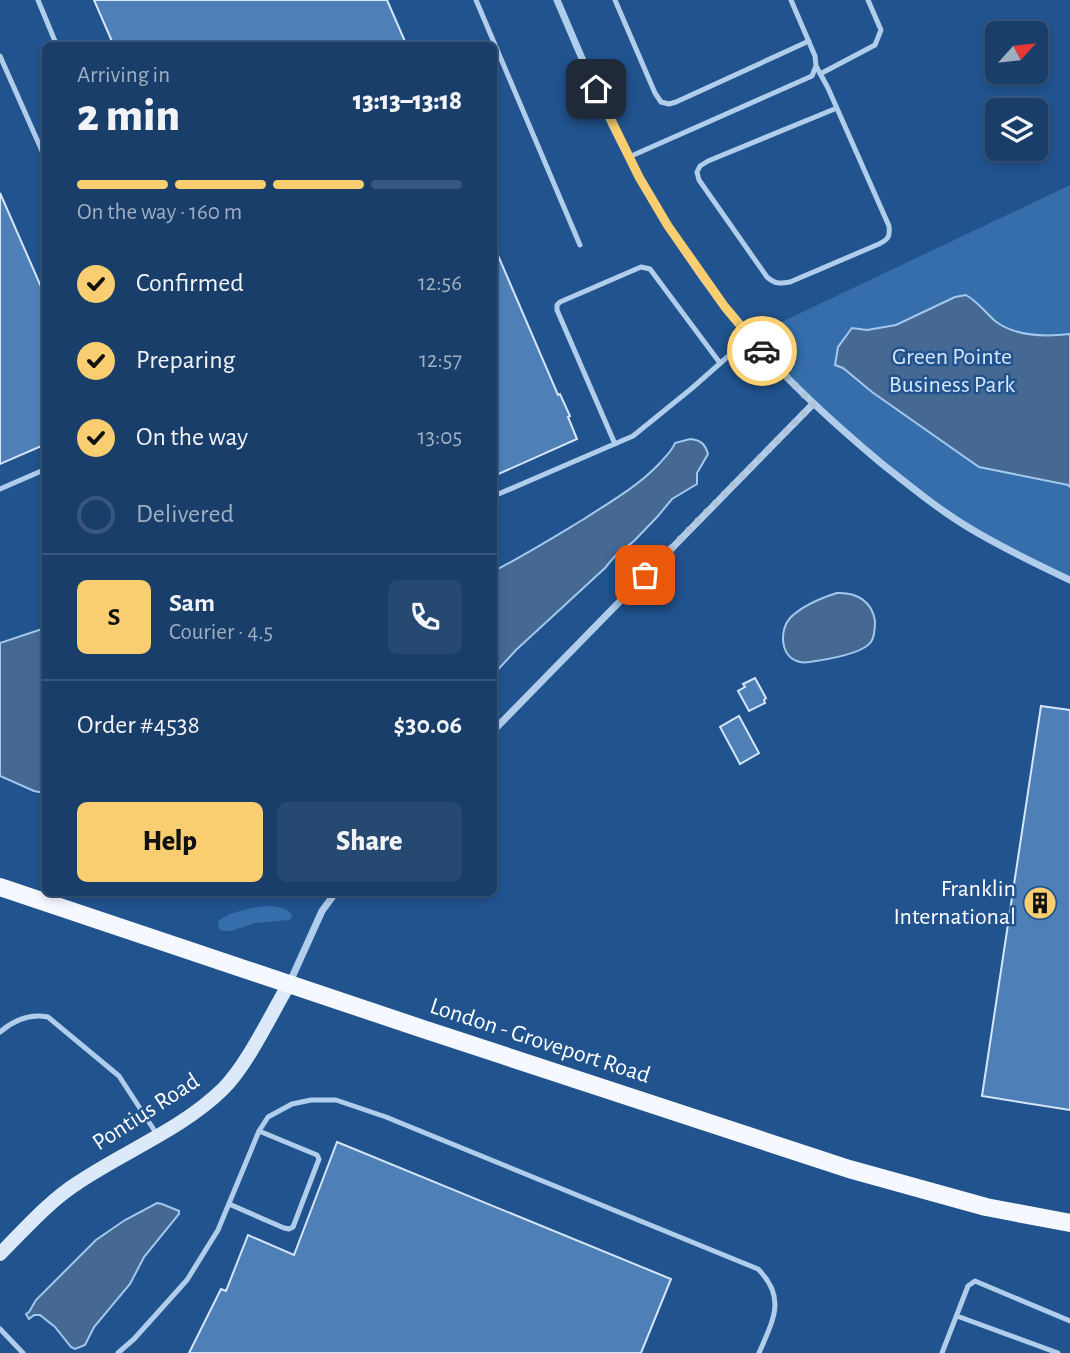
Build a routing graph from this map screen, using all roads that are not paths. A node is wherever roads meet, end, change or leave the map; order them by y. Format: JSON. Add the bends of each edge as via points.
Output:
{"nodes":[{"id":1,"x":37,"y":0,"type":"edge"},
{"id":2,"x":476,"y":0,"type":"edge"},
{"id":3,"x":557,"y":0,"type":"edge"},
{"id":4,"x":615,"y":0,"type":"edge"},
{"id":5,"x":792,"y":0,"type":"edge"},
{"id":6,"x":868,"y":0,"type":"edge"},
{"id":7,"x":808,"y":41,"type":"junction"},
{"id":8,"x":55,"y":42,"type":"edge"},
{"id":9,"x":494,"y":42,"type":"edge"},
{"id":10,"x":497,"y":49,"type":"edge"},
{"id":11,"x":0,"y":55,"type":"edge"},
{"id":12,"x":816,"y":66,"type":"junction"},
{"id":13,"x":820,"y":74,"type":"junction"},
{"id":14,"x":837,"y":108,"type":"junction"},
{"id":15,"x":42,"y":151,"type":"edge"},
{"id":16,"x":629,"y":157,"type":"junction"},
{"id":17,"x":580,"y":245,"type":"dead end"},
{"id":18,"x":750,"y":337,"type":"junction"},
{"id":19,"x":720,"y":363,"type":"junction"},
{"id":20,"x":813,"y":404,"type":"junction"},
{"id":21,"x":615,"y":444,"type":"junction"},
{"id":22,"x":42,"y":471,"type":"edge"},
{"id":23,"x":0,"y":489,"type":"edge"},
{"id":24,"x":497,"y":495,"type":"edge"},
{"id":25,"x":1070,"y":580,"type":"edge"},
{"id":26,"x":497,"y":727,"type":"edge"},
{"id":27,"x":0,"y":887,"type":"edge"},
{"id":28,"x":334,"y":896,"type":"edge"},
{"id":29,"x":289,"y":984,"type":"junction"},
{"id":30,"x":0,"y":1032,"type":"edge"},
{"id":31,"x":259,"y":1131,"type":"junction"},
{"id":32,"x":158,"y":1136,"type":"junction"},
{"id":33,"x":229,"y":1204,"type":"junction"},
{"id":34,"x":1070,"y":1223,"type":"edge"},
{"id":35,"x":0,"y":1254,"type":"edge"},
{"id":36,"x":957,"y":1316,"type":"junction"},
{"id":37,"x":1070,"y":1321,"type":"edge"},
{"id":38,"x":0,"y":1329,"type":"edge"},
{"id":39,"x":944,"y":1352,"type":"edge"},
{"id":40,"x":23,"y":1353,"type":"edge"},
{"id":41,"x":118,"y":1353,"type":"edge"},
{"id":42,"x":759,"y":1353,"type":"edge"},
{"id":43,"x":1058,"y":1353,"type":"edge"}],
"edges":[{"from":1,"to":8,"type":"lane"},
{"from":2,"to":9,"type":"lane"},
{"from":3,"to":16,"type":"street"},
{"from":4,"to":7,"type":"lane","via":[[655,93],[668,104]]},
{"from":5,"to":7,"type":"lane"},
{"from":6,"to":13,"type":"lane","via":[[881,30],[876,45]]},
{"from":7,"to":12,"type":"lane"},
{"from":10,"to":17,"type":"lane"},
{"from":11,"to":15,"type":"lane"},
{"from":12,"to":13,"type":"lane"},
{"from":12,"to":16,"type":"lane","via":[[813,76]]},
{"from":13,"to":14,"type":"lane"},
{"from":14,"to":14,"type":"lane","via":[[890,234],[880,244],[790,282],[773,283],[697,172],[708,161]]},
{"from":16,"to":18,"type":"street","via":[[668,226]]},
{"from":18,"to":19,"type":"lane"},
{"from":18,"to":20,"type":"street"},
{"from":19,"to":21,"type":"lane","via":[[643,429]]},
{"from":19,"to":21,"type":"lane","via":[[650,269],[641,267],[556,305]]},
{"from":20,"to":25,"type":"street","via":[[919,494],[969,528]]},
{"from":20,"to":26,"type":"street"},
{"from":21,"to":24,"type":"lane"},
{"from":22,"to":23,"type":"lane"},
{"from":27,"to":29,"type":"main road","name":"London - Groveport Road"},
{"from":28,"to":29,"type":"street","via":[[322,911]]},
{"from":29,"to":32,"type":"street","name":"Pontius Road","via":[[226,1086]]},
{"from":29,"to":34,"type":"main road","name":"London - Groveport Road","via":[[849,1169],[986,1207]]},
{"from":30,"to":32,"type":"lane","via":[[26,1017],[48,1017],[119,1076]]},
{"from":31,"to":33,"type":"lane"},
{"from":31,"to":33,"type":"lane","via":[[319,1159],[293,1227],[284,1228]]},
{"from":31,"to":42,"type":"lane","via":[[268,1117],[292,1104],[336,1100],[758,1269],[774,1290],[776,1304]]},
{"from":32,"to":35,"type":"street","name":"Pontius Road","via":[[77,1183]]},
{"from":33,"to":41,"type":"lane","via":[[187,1280]]},
{"from":36,"to":37,"type":"lane","via":[[968,1286],[975,1281]]},
{"from":36,"to":39,"type":"lane"},
{"from":36,"to":43,"type":"lane"},
{"from":38,"to":40,"type":"lane"}]}
